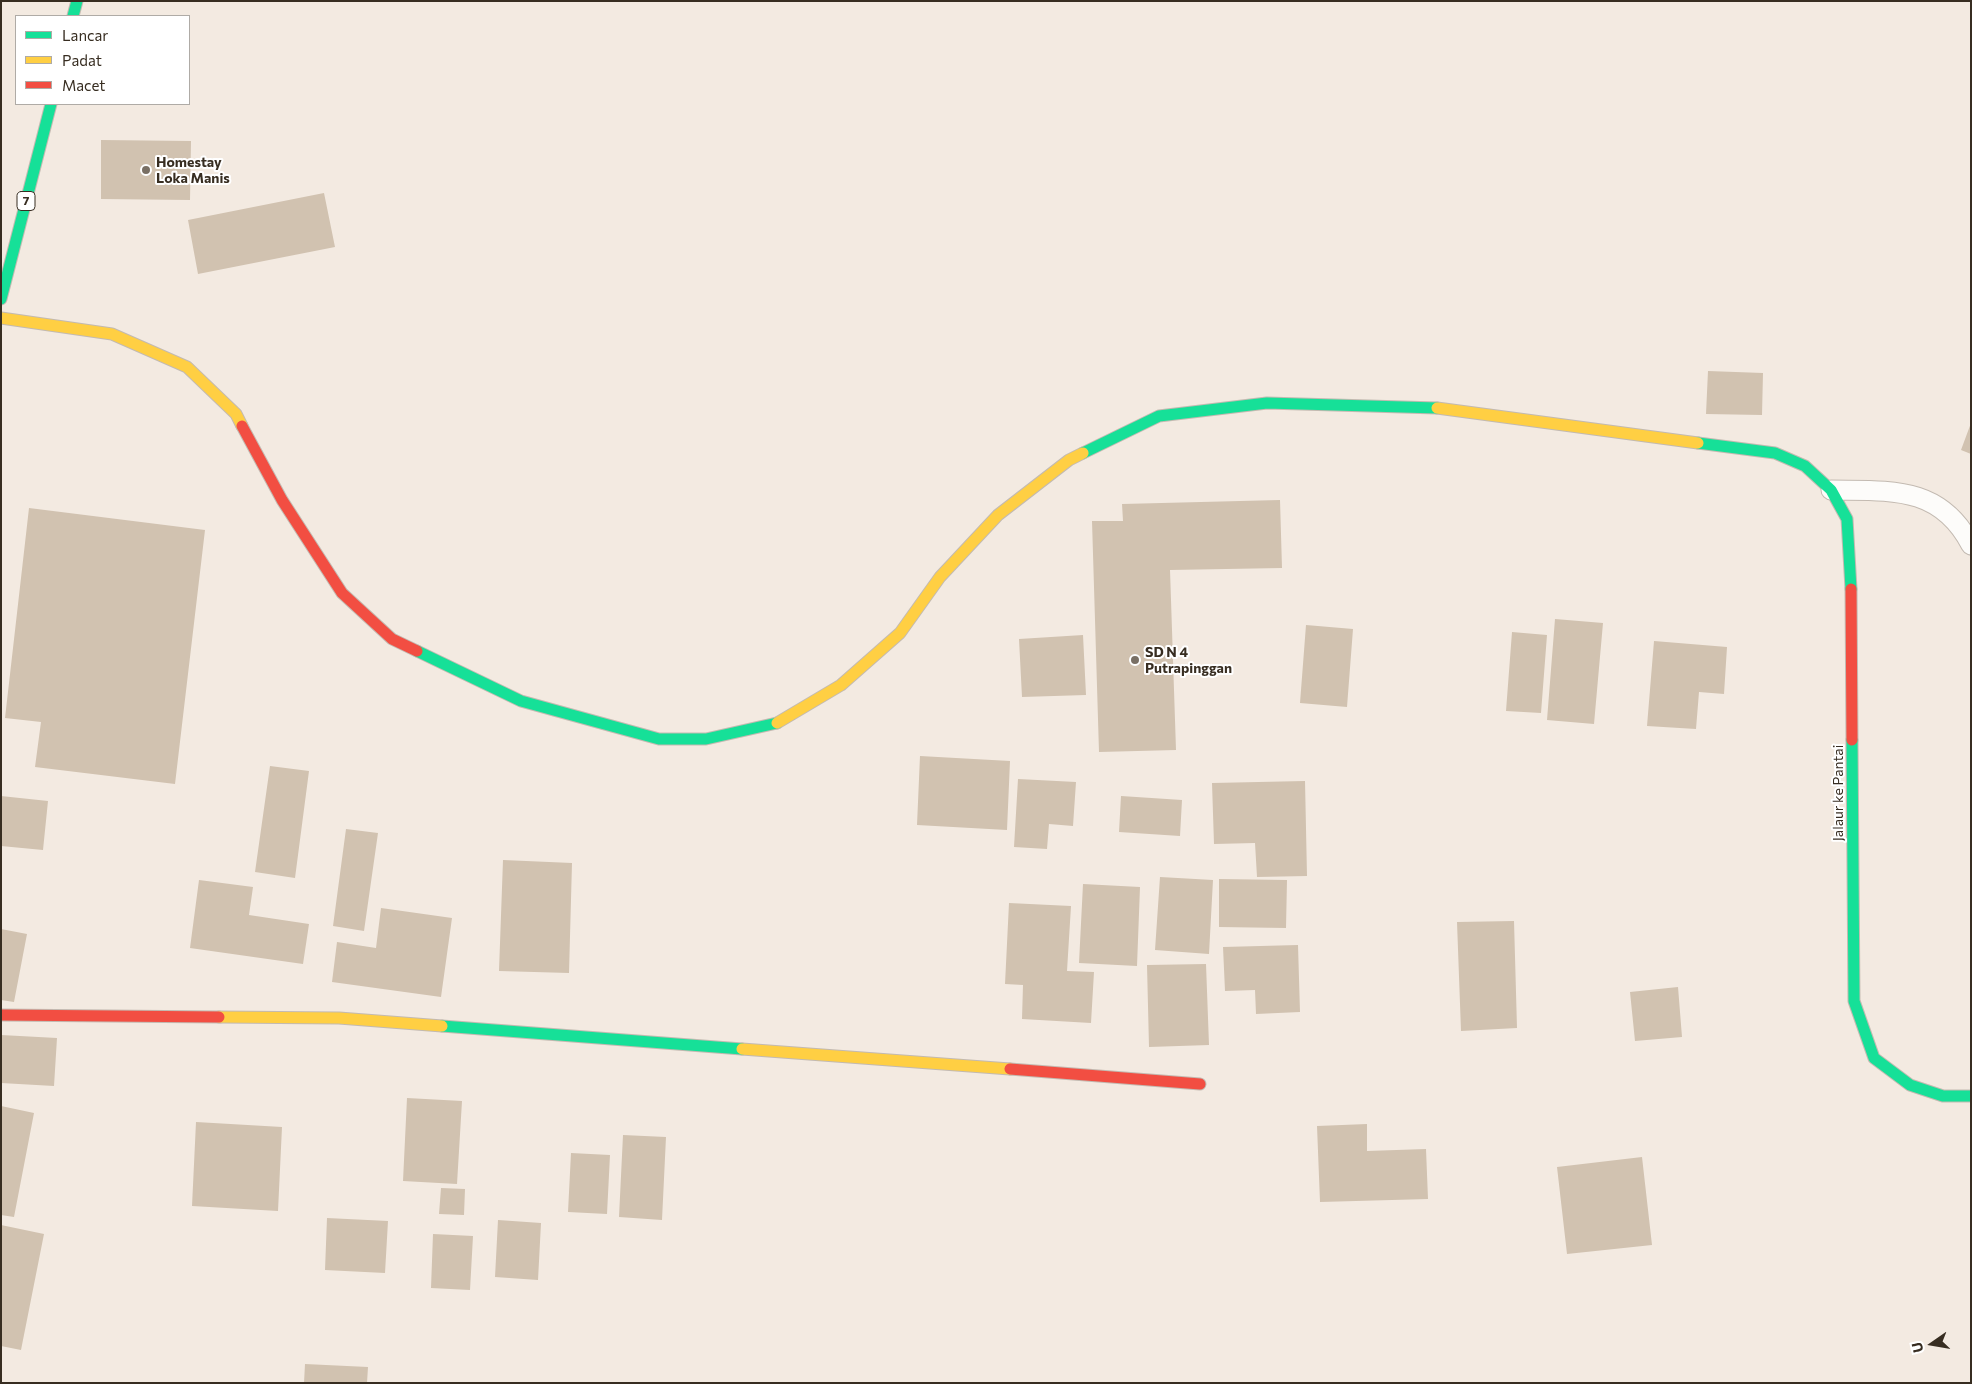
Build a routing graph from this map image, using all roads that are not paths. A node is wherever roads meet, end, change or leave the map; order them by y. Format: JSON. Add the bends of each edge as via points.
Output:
{"nodes":[{"id":1,"x":77,"y":1,"type":"edge"},
{"id":2,"x":74,"y":15,"type":"edge"},
{"id":3,"x":51,"y":105,"type":"edge"},
{"id":4,"x":1,"y":299,"type":"edge"},
{"id":5,"x":1,"y":318,"type":"edge"},
{"id":6,"x":1831,"y":490,"type":"junction"},
{"id":7,"x":1971,"y":545,"type":"edge"},
{"id":8,"x":1,"y":1015,"type":"edge"},
{"id":9,"x":1200,"y":1084,"type":"dead end"},
{"id":10,"x":1971,"y":1096,"type":"edge"}],
"edges":[{"from":1,"to":2,"type":"main road"},
{"from":3,"to":4,"type":"main road","number":"7"},
{"from":5,"to":6,"type":"main road","name":"Jalaur ke Pantai","via":[[112,334],[187,366],[236,414],[282,500],[342,592],[392,639],[521,701],[659,739],[706,739],[778,723],[841,685],[900,633],[940,577],[998,515],[1069,460],[1159,416],[1266,403],[1426,407],[1775,453],[1804,466]]},
{"from":6,"to":7,"type":"lane","via":[[1901,492],[1925,499],[1946,512],[1964,531]]},
{"from":6,"to":10,"type":"main road","name":"Jalaur ke Pantai","via":[[1847,519],[1851,563],[1854,1001],[1874,1058],[1910,1085],[1943,1096]]},
{"from":8,"to":9,"type":"main road","via":[[339,1018]]}]}
